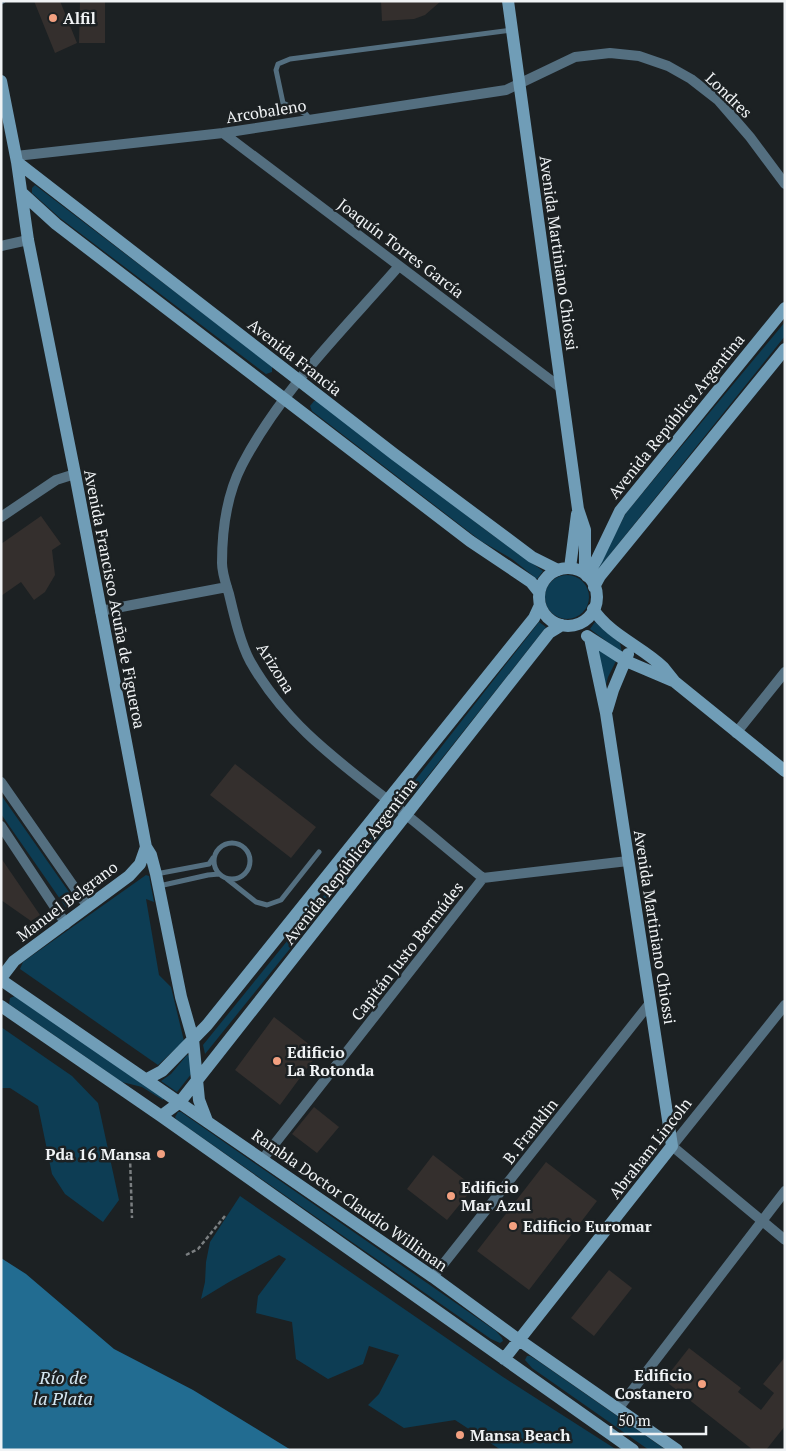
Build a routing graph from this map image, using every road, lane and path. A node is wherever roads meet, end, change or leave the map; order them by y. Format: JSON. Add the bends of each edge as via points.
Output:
{"nodes":[{"id":1,"x":508,"y":1,"type":"edge"},
{"id":2,"x":512,"y":30,"type":"junction"},
{"id":3,"x":1,"y":81,"type":"edge"},
{"id":4,"x":519,"y":84,"type":"junction"},
{"id":5,"x":310,"y":120,"type":"junction"},
{"id":6,"x":223,"y":133,"type":"junction"},
{"id":7,"x":17,"y":159,"type":"junction"},
{"id":8,"x":785,"y":184,"type":"edge"},
{"id":9,"x":22,"y":193,"type":"junction"},
{"id":10,"x":28,"y":240,"type":"junction"},
{"id":11,"x":2,"y":246,"type":"edge"},
{"id":12,"x":400,"y":266,"type":"junction"},
{"id":13,"x":785,"y":308,"type":"edge"},
{"id":14,"x":785,"y":349,"type":"edge"},
{"id":15,"x":299,"y":380,"type":"junction"},
{"id":16,"x":561,"y":388,"type":"junction"},
{"id":17,"x":283,"y":399,"type":"junction"},
{"id":18,"x":75,"y":474,"type":"junction"},
{"id":19,"x":578,"y":509,"type":"junction"},
{"id":20,"x":1,"y":517,"type":"edge"},
{"id":21,"x":564,"y":569,"type":"junction"},
{"id":22,"x":586,"y":575,"type":"junction"},
{"id":23,"x":594,"y":587,"type":"junction"},
{"id":24,"x":227,"y":588,"type":"junction"},
{"id":25,"x":539,"y":592,"type":"junction"},
{"id":26,"x":540,"y":605,"type":"junction"},
{"id":27,"x":594,"y":609,"type":"junction"},
{"id":28,"x":100,"y":610,"type":"junction"},
{"id":29,"x":568,"y":625,"type":"junction"},
{"id":30,"x":590,"y":638,"type":"junction"},
{"id":31,"x":626,"y":640,"type":"junction"},
{"id":32,"x":626,"y":661,"type":"junction"},
{"id":33,"x":785,"y":672,"type":"edge"},
{"id":34,"x":675,"y":682,"type":"junction"},
{"id":35,"x":606,"y":713,"type":"junction"},
{"id":36,"x":736,"y":733,"type":"junction"},
{"id":37,"x":785,"y":771,"type":"edge"},
{"id":38,"x":1,"y":782,"type":"edge"},
{"id":39,"x":388,"y":801,"type":"junction"},
{"id":40,"x":407,"y":816,"type":"junction"},
{"id":41,"x":1,"y":826,"type":"edge"},
{"id":42,"x":146,"y":847,"type":"junction"},
{"id":43,"x":319,"y":852,"type":"dead end"},
{"id":44,"x":214,"y":856,"type":"junction"},
{"id":45,"x":628,"y":861,"type":"junction"},
{"id":46,"x":219,"y":874,"type":"junction"},
{"id":47,"x":483,"y":878,"type":"junction"},
{"id":48,"x":227,"y":879,"type":"junction"},
{"id":49,"x":157,"y":880,"type":"junction"},
{"id":50,"x":88,"y":907,"type":"junction"},
{"id":51,"x":66,"y":924,"type":"junction"},
{"id":52,"x":1,"y":979,"type":"edge"},
{"id":53,"x":650,"y":1003,"type":"junction"},
{"id":54,"x":785,"y":1005,"type":"edge"},
{"id":55,"x":1,"y":1006,"type":"edge"},
{"id":56,"x":194,"y":1038,"type":"junction"},
{"id":57,"x":147,"y":1080,"type":"junction"},
{"id":58,"x":197,"y":1080,"type":"junction"},
{"id":59,"x":180,"y":1102,"type":"junction"},
{"id":60,"x":162,"y":1116,"type":"junction"},
{"id":61,"x":207,"y":1121,"type":"junction"},
{"id":62,"x":672,"y":1146,"type":"junction"},
{"id":63,"x":130,"y":1157,"type":"dead end"},
{"id":64,"x":262,"y":1160,"type":"junction"},
{"id":65,"x":785,"y":1191,"type":"edge"},
{"id":66,"x":225,"y":1216,"type":"dead end"},
{"id":67,"x":132,"y":1218,"type":"dead end"},
{"id":68,"x":762,"y":1221,"type":"junction"},
{"id":69,"x":785,"y":1240,"type":"edge"},
{"id":70,"x":186,"y":1255,"type":"dead end"},
{"id":71,"x":433,"y":1277,"type":"junction"},
{"id":72,"x":518,"y":1340,"type":"junction"},
{"id":73,"x":504,"y":1359,"type":"junction"},
{"id":74,"x":618,"y":1409,"type":"junction"},
{"id":75,"x":633,"y":1450,"type":"edge"},
{"id":76,"x":677,"y":1450,"type":"edge"}],
"edges":[{"from":1,"to":2,"type":"street","name":"Avenida Martiniano Chiossi"},
{"from":2,"to":4,"type":"street","name":"Avenida Martiniano Chiossi"},
{"from":2,"to":5,"type":"lane","via":[[290,59],[278,64],[276,70],[283,103],[306,114]]},
{"from":3,"to":7,"type":"street","name":"Avenida Francisco Acuña de Figueroa"},
{"from":4,"to":5,"type":"street","name":"Arcobaleno","via":[[506,90]]},
{"from":4,"to":8,"type":"street","name":"Londres","via":[[575,57],[610,53],[639,56],[668,66],[718,100]]},
{"from":4,"to":16,"type":"street","name":"Avenida Martiniano Chiossi"},
{"from":5,"to":6,"type":"street","name":"Arcobaleno"},
{"from":6,"to":7,"type":"street","name":"Arcobaleno"},
{"from":6,"to":12,"type":"street","name":"Joaquín Torres García"},
{"from":7,"to":9,"type":"street","name":"Avenida Francisco Acuña de Figueroa"},
{"from":7,"to":15,"type":"street","name":"Avenida Francia"},
{"from":9,"to":10,"type":"street","name":"Avenida Francisco Acuña de Figueroa"},
{"from":9,"to":17,"type":"street","via":[[56,224]]},
{"from":10,"to":11,"type":"street"},
{"from":10,"to":18,"type":"street","name":"Avenida Francisco Acuña de Figueroa"},
{"from":12,"to":15,"type":"street","name":"Arizona"},
{"from":12,"to":16,"type":"street","name":"Joaquín Torres García"},
{"from":13,"to":22,"type":"street","name":"Avenida República Argentina","via":[[620,511]]},
{"from":14,"to":23,"type":"street"},
{"from":15,"to":17,"type":"street","name":"Arizona"},
{"from":15,"to":21,"type":"street","name":"Avenida Francia","via":[[532,557]]},
{"from":16,"to":19,"type":"street","name":"Avenida Martiniano Chiossi"},
{"from":17,"to":24,"type":"street","name":"Arizona","via":[[241,467],[228,505],[222,565]]},
{"from":17,"to":25,"type":"street","via":[[470,541],[531,582]]},
{"from":18,"to":20,"type":"street","via":[[56,480]]},
{"from":18,"to":28,"type":"street","name":"Avenida Francisco Acuña de Figueroa"},
{"from":19,"to":21,"type":"street","name":"Avenida Martiniano Chiossi"},
{"from":19,"to":22,"type":"street","name":"Avenida Martiniano Chiossi","via":[[585,530]]},
{"from":21,"to":22,"type":"street"},
{"from":21,"to":25,"type":"street","via":[[546,578]]},
{"from":22,"to":23,"type":"street"},
{"from":23,"to":27,"type":"street"},
{"from":24,"to":28,"type":"street"},
{"from":24,"to":39,"type":"street","name":"Arizona","via":[[249,659],[273,696],[301,729],[337,762]]},
{"from":25,"to":26,"type":"street"},
{"from":26,"to":29,"type":"street","via":[[548,618]]},
{"from":26,"to":39,"type":"street","name":"Avenida República Argentina","via":[[534,618]]},
{"from":27,"to":29,"type":"street","via":[[585,619]]},
{"from":27,"to":31,"type":"street"},
{"from":28,"to":42,"type":"street","name":"Avenida Francisco Acuña de Figueroa"},
{"from":29,"to":30,"type":"street"},
{"from":29,"to":40,"type":"street","name":"Avenida República Argentina","via":[[549,633]]},
{"from":30,"to":32,"type":"street"},
{"from":30,"to":35,"type":"street","name":"Avenida Martiniano Chiossi"},
{"from":31,"to":32,"type":"street","name":"Avenida Martiniano Chiossi"},
{"from":31,"to":34,"type":"street","via":[[662,666]]},
{"from":32,"to":34,"type":"street"},
{"from":32,"to":35,"type":"street","name":"Avenida Martiniano Chiossi"},
{"from":33,"to":36,"type":"street"},
{"from":34,"to":36,"type":"street"},
{"from":35,"to":45,"type":"street","name":"Avenida Martiniano Chiossi"},
{"from":36,"to":37,"type":"street"},
{"from":38,"to":50,"type":"street"},
{"from":39,"to":40,"type":"street","name":"Arizona"},
{"from":39,"to":56,"type":"street","name":"Avenida República Argentina"},
{"from":40,"to":47,"type":"street","name":"Arizona"},
{"from":40,"to":58,"type":"street","name":"Avenida República Argentina"},
{"from":41,"to":51,"type":"street"},
{"from":42,"to":49,"type":"street","name":"Avenida Francisco Acuña de Figueroa"},
{"from":42,"to":50,"type":"street","name":"Manuel Belgrano","via":[[140,864],[129,876]]},
{"from":43,"to":48,"type":"lane","via":[[281,900],[267,905],[256,902]]},
{"from":44,"to":46,"type":"lane","via":[[214,866]]},
{"from":44,"to":48,"type":"lane","via":[[219,848],[237,844],[250,856],[250,866],[245,874]]},
{"from":44,"to":49,"type":"lane","via":[[209,864]]},
{"from":45,"to":47,"type":"street"},
{"from":45,"to":53,"type":"street","name":"Avenida Martiniano Chiossi"},
{"from":46,"to":48,"type":"lane"},
{"from":46,"to":49,"type":"lane"},
{"from":47,"to":64,"type":"street","name":"Capitán Justo Bermúdes"},
{"from":49,"to":56,"type":"street","name":"Avenida Francisco Acuña de Figueroa","via":[[181,997]]},
{"from":50,"to":51,"type":"street","name":"Manuel Belgrano"},
{"from":51,"to":52,"type":"street","name":"Manuel Belgrano","via":[[14,961]]},
{"from":52,"to":57,"type":"street","name":"Rambla Doctor Claudio Williman"},
{"from":53,"to":62,"type":"street","name":"Avenida Martiniano Chiossi"},
{"from":53,"to":71,"type":"street","name":"B. Franklin"},
{"from":54,"to":62,"type":"street","name":"Abraham Lincoln"},
{"from":55,"to":60,"type":"street"},
{"from":56,"to":57,"type":"street","name":"Avenida República Argentina","via":[[162,1071]]},
{"from":56,"to":58,"type":"street","name":"Avenida Francisco Acuña de Figueroa"},
{"from":57,"to":59,"type":"street","name":"Rambla Doctor Claudio Williman"},
{"from":58,"to":59,"type":"street","name":"Avenida República Argentina"},
{"from":58,"to":61,"type":"street","name":"Avenida Francisco Acuña de Figueroa","via":[[199,1100]]},
{"from":59,"to":60,"type":"street","name":"Avenida República Argentina"},
{"from":59,"to":61,"type":"street","name":"Rambla Doctor Claudio Williman"},
{"from":60,"to":73,"type":"street"},
{"from":61,"to":64,"type":"street","name":"Rambla Doctor Claudio Williman"},
{"from":62,"to":68,"type":"street"},
{"from":62,"to":72,"type":"street","name":"Abraham Lincoln"},
{"from":63,"to":67,"type":"path"},
{"from":64,"to":71,"type":"street","name":"Rambla Doctor Claudio Williman"},
{"from":65,"to":68,"type":"street"},
{"from":66,"to":70,"type":"path","via":[[198,1249]]},
{"from":68,"to":69,"type":"street"},
{"from":68,"to":74,"type":"street"},
{"from":71,"to":72,"type":"street","name":"Rambla Doctor Claudio Williman"},
{"from":72,"to":73,"type":"street","name":"Abraham Lincoln"},
{"from":72,"to":74,"type":"street","name":"Rambla Doctor Claudio Williman"},
{"from":73,"to":75,"type":"street"},
{"from":74,"to":76,"type":"street","name":"Rambla Doctor Claudio Williman"}]}
